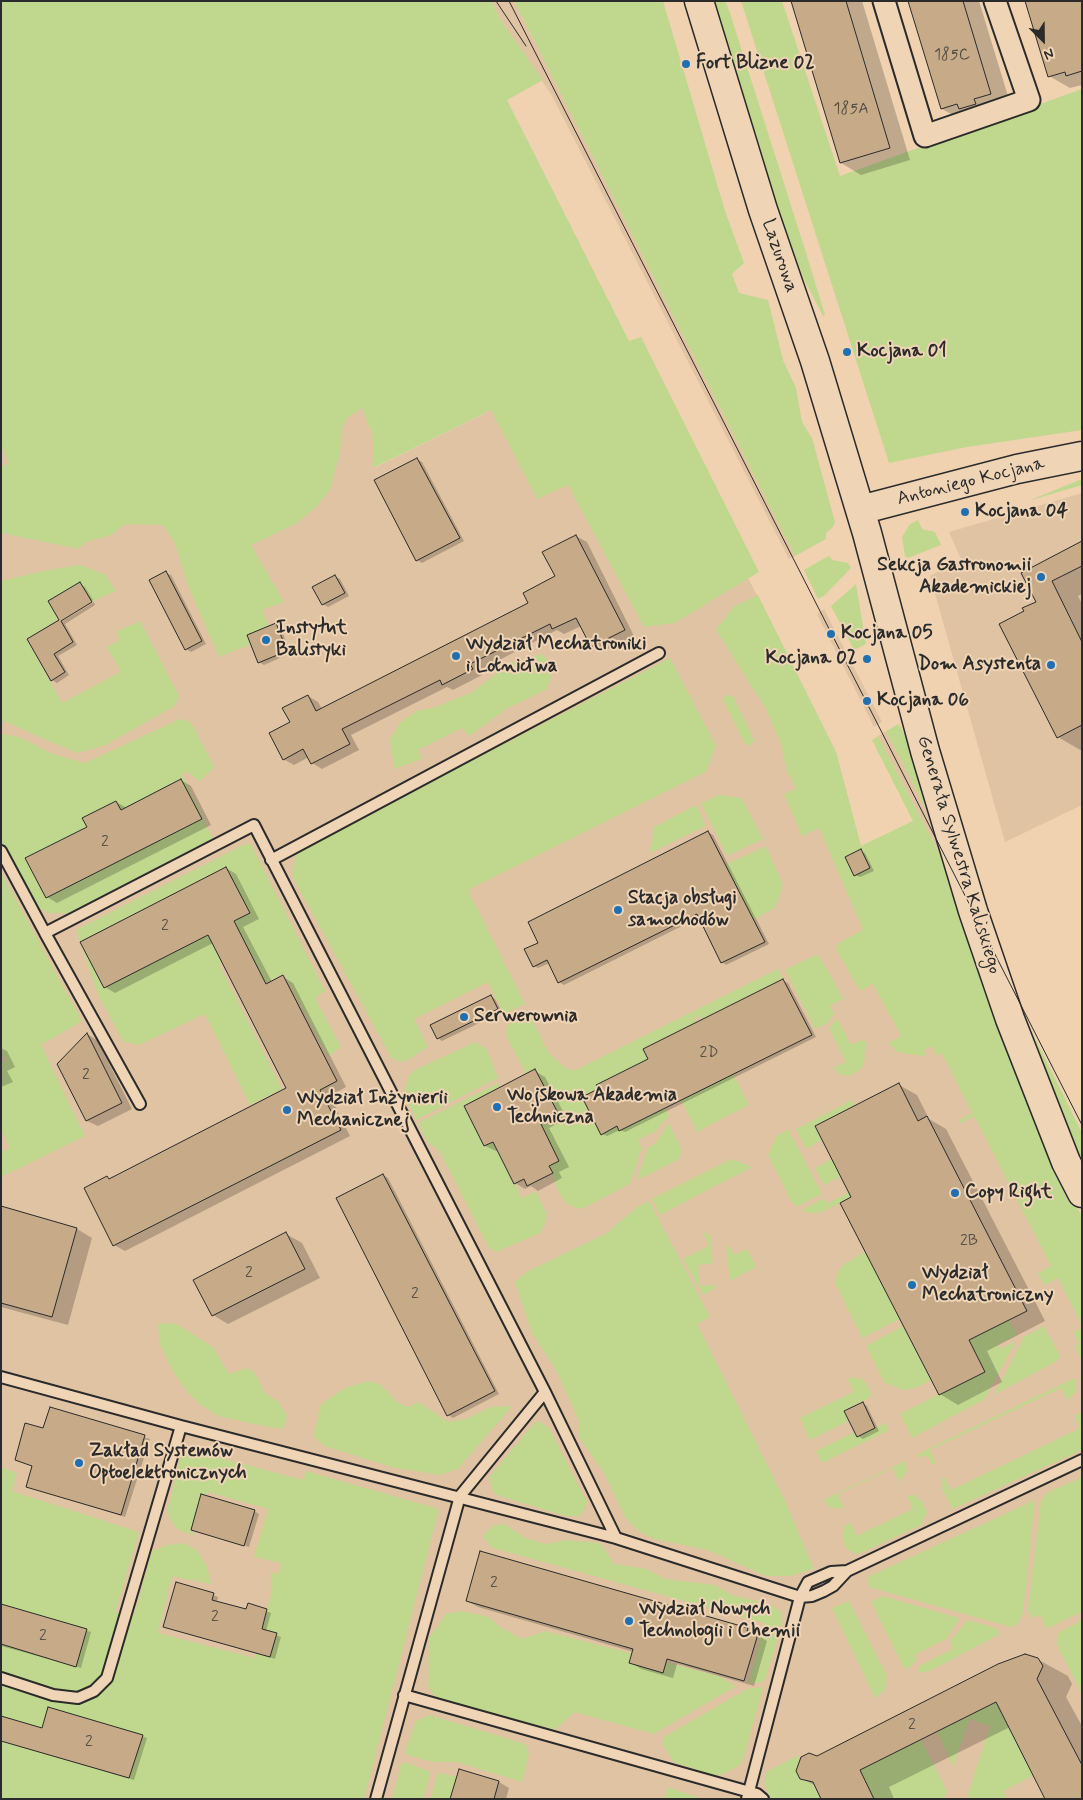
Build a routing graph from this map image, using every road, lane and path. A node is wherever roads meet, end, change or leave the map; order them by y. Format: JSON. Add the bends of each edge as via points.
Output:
{"nodes":[{"id":1,"x":699,"y":1,"type":"edge"},
{"id":2,"x":884,"y":1,"type":"edge"},
{"id":3,"x":995,"y":1,"type":"edge"},
{"id":4,"x":1082,"y":456,"type":"edge"},
{"id":5,"x":860,"y":510,"type":"junction"},
{"id":6,"x":659,"y":653,"type":"dead end"},
{"id":7,"x":1,"y":851,"type":"edge"},
{"id":8,"x":271,"y":860,"type":"junction"},
{"id":9,"x":45,"y":933,"type":"junction"},
{"id":10,"x":140,"y":1104,"type":"dead end"},
{"id":11,"x":1082,"y":1193,"type":"edge"},
{"id":12,"x":1,"y":1377,"type":"edge"},
{"id":13,"x":545,"y":1392,"type":"junction"},
{"id":14,"x":181,"y":1426,"type":"junction"},
{"id":15,"x":1082,"y":1460,"type":"edge"},
{"id":16,"x":460,"y":1496,"type":"junction"},
{"id":17,"x":616,"y":1538,"type":"junction"},
{"id":18,"x":847,"y":1571,"type":"junction"},
{"id":19,"x":800,"y":1597,"type":"junction"},
{"id":20,"x":1,"y":1678,"type":"edge"},
{"id":21,"x":404,"y":1695,"type":"junction"},
{"id":22,"x":748,"y":1795,"type":"edge"},
{"id":23,"x":376,"y":1799,"type":"edge"},
{"id":24,"x":763,"y":1799,"type":"edge"}],
"edges":[{"from":1,"to":5,"type":"street","name":"Lazurowa"},
{"from":2,"to":3,"type":"street","via":[[926,136],[1029,100]]},
{"from":4,"to":5,"type":"street","name":"Antoniego Kocjana","via":[[1017,469]]},
{"from":5,"to":11,"type":"street","name":"Generała Sylwestra Kaliskiego","via":[[925,751],[973,911],[1010,1019],[1066,1162]]},
{"from":6,"to":8,"type":"lane"},
{"from":7,"to":9,"type":"lane"},
{"from":8,"to":9,"type":"lane","via":[[254,826]]},
{"from":8,"to":13,"type":"lane"},
{"from":9,"to":10,"type":"lane"},
{"from":12,"to":14,"type":"lane"},
{"from":13,"to":16,"type":"lane"},
{"from":13,"to":17,"type":"lane"},
{"from":14,"to":16,"type":"lane"},
{"from":14,"to":20,"type":"lane","via":[[107,1678],[94,1691],[78,1698]]},
{"from":15,"to":18,"type":"lane"},
{"from":16,"to":17,"type":"lane"},
{"from":16,"to":21,"type":"lane"},
{"from":17,"to":19,"type":"lane"},
{"from":18,"to":19,"type":"lane","via":[[833,1586],[812,1596]]},
{"from":18,"to":19,"type":"lane","via":[[831,1572],[808,1582]]},
{"from":19,"to":22,"type":"lane"},
{"from":21,"to":22,"type":"lane"},
{"from":21,"to":23,"type":"lane"},
{"from":22,"to":24,"type":"lane","via":[[757,1794]]}]}
